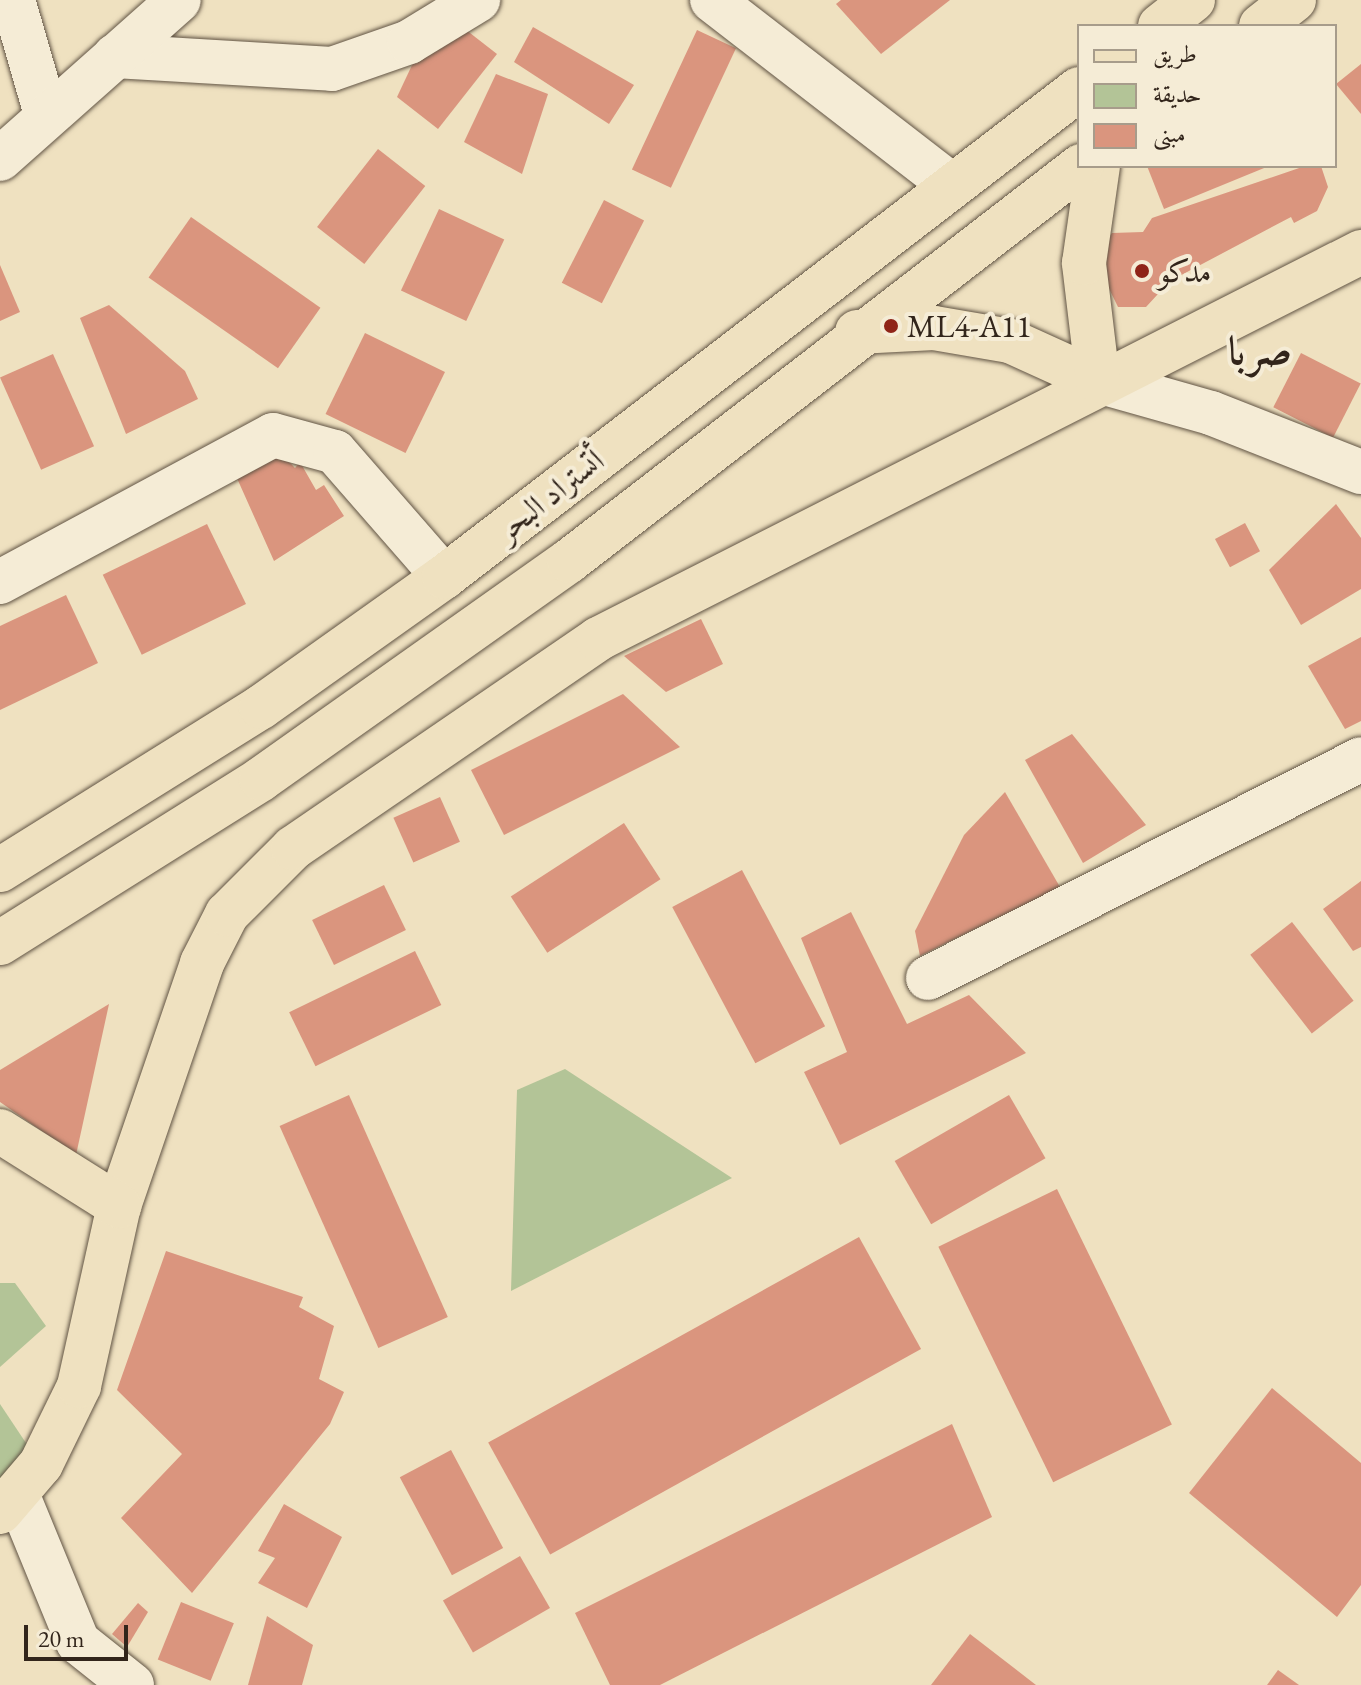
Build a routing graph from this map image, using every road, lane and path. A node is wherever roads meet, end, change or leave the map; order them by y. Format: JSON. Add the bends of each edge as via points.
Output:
{"nodes":[{"id":1,"x":13,"y":0,"type":"edge"},
{"id":2,"x":179,"y":0,"type":"edge"},
{"id":3,"x":478,"y":0,"type":"edge"},
{"id":4,"x":712,"y":0,"type":"edge"},
{"id":5,"x":1145,"y":0,"type":"edge"},
{"id":6,"x":1193,"y":0,"type":"edge"},
{"id":7,"x":1294,"y":0,"type":"edge"},
{"id":8,"x":1132,"y":24,"type":"edge"},
{"id":9,"x":1163,"y":24,"type":"edge"},
{"id":10,"x":1264,"y":24,"type":"edge"},
{"id":11,"x":115,"y":56,"type":"junction"},
{"id":12,"x":1077,"y":90,"type":"edge"},
{"id":13,"x":46,"y":114,"type":"junction"},
{"id":14,"x":0,"y":159,"type":"edge"},
{"id":15,"x":1078,"y":168,"type":"edge"},
{"id":16,"x":1098,"y":168,"type":"edge"},
{"id":17,"x":951,"y":185,"type":"junction"},
{"id":18,"x":1361,"y":252,"type":"edge"},
{"id":19,"x":857,"y":332,"type":"junction"},
{"id":20,"x":1098,"y":381,"type":"junction"},
{"id":21,"x":1361,"y":472,"type":"edge"},
{"id":22,"x":444,"y":577,"type":"junction"},
{"id":23,"x":0,"y":582,"type":"edge"},
{"id":24,"x":1361,"y":759,"type":"edge"},
{"id":25,"x":0,"y":870,"type":"edge"},
{"id":26,"x":0,"y":943,"type":"edge"},
{"id":27,"x":928,"y":978,"type":"dead end"},
{"id":28,"x":0,"y":1131,"type":"edge"},
{"id":29,"x":119,"y":1206,"type":"junction"},
{"id":30,"x":9,"y":1504,"type":"edge"},
{"id":31,"x":132,"y":1685,"type":"edge"}],
"edges":[{"from":1,"to":13,"type":"street"},
{"from":2,"to":11,"type":"street"},
{"from":3,"to":11,"type":"street","via":[[409,42],[332,69]]},
{"from":4,"to":17,"type":"street"},
{"from":5,"to":8,"type":"main road"},
{"from":6,"to":9,"type":"main road"},
{"from":7,"to":10,"type":"main road"},
{"from":11,"to":13,"type":"street"},
{"from":12,"to":17,"type":"main road","name":"أتستراد البحر"},
{"from":13,"to":14,"type":"street"},
{"from":15,"to":19,"type":"main road","name":"أتستراد البحر"},
{"from":16,"to":20,"type":"main road","via":[[1084,263]]},
{"from":17,"to":22,"type":"main road","name":"أتستراد البحر"},
{"from":18,"to":20,"type":"main road"},
{"from":19,"to":20,"type":"main road","via":[[934,328],[1010,341]]},
{"from":19,"to":26,"type":"main road","name":"أتستراد البحر","via":[[569,561],[261,779]]},
{"from":20,"to":21,"type":"street","via":[[1211,413]]},
{"from":20,"to":29,"type":"main road","via":[[598,639],[293,848],[227,914],[212,942]]},
{"from":22,"to":23,"type":"street","via":[[335,452],[273,435]]},
{"from":22,"to":25,"type":"main road","name":"أتستراد البحر","via":[[261,707]]},
{"from":24,"to":27,"type":"street"},
{"from":28,"to":29,"type":"main road"},
{"from":29,"to":30,"type":"main road","via":[[79,1386]]},
{"from":30,"to":31,"type":"street","via":[[78,1642]]}]}
